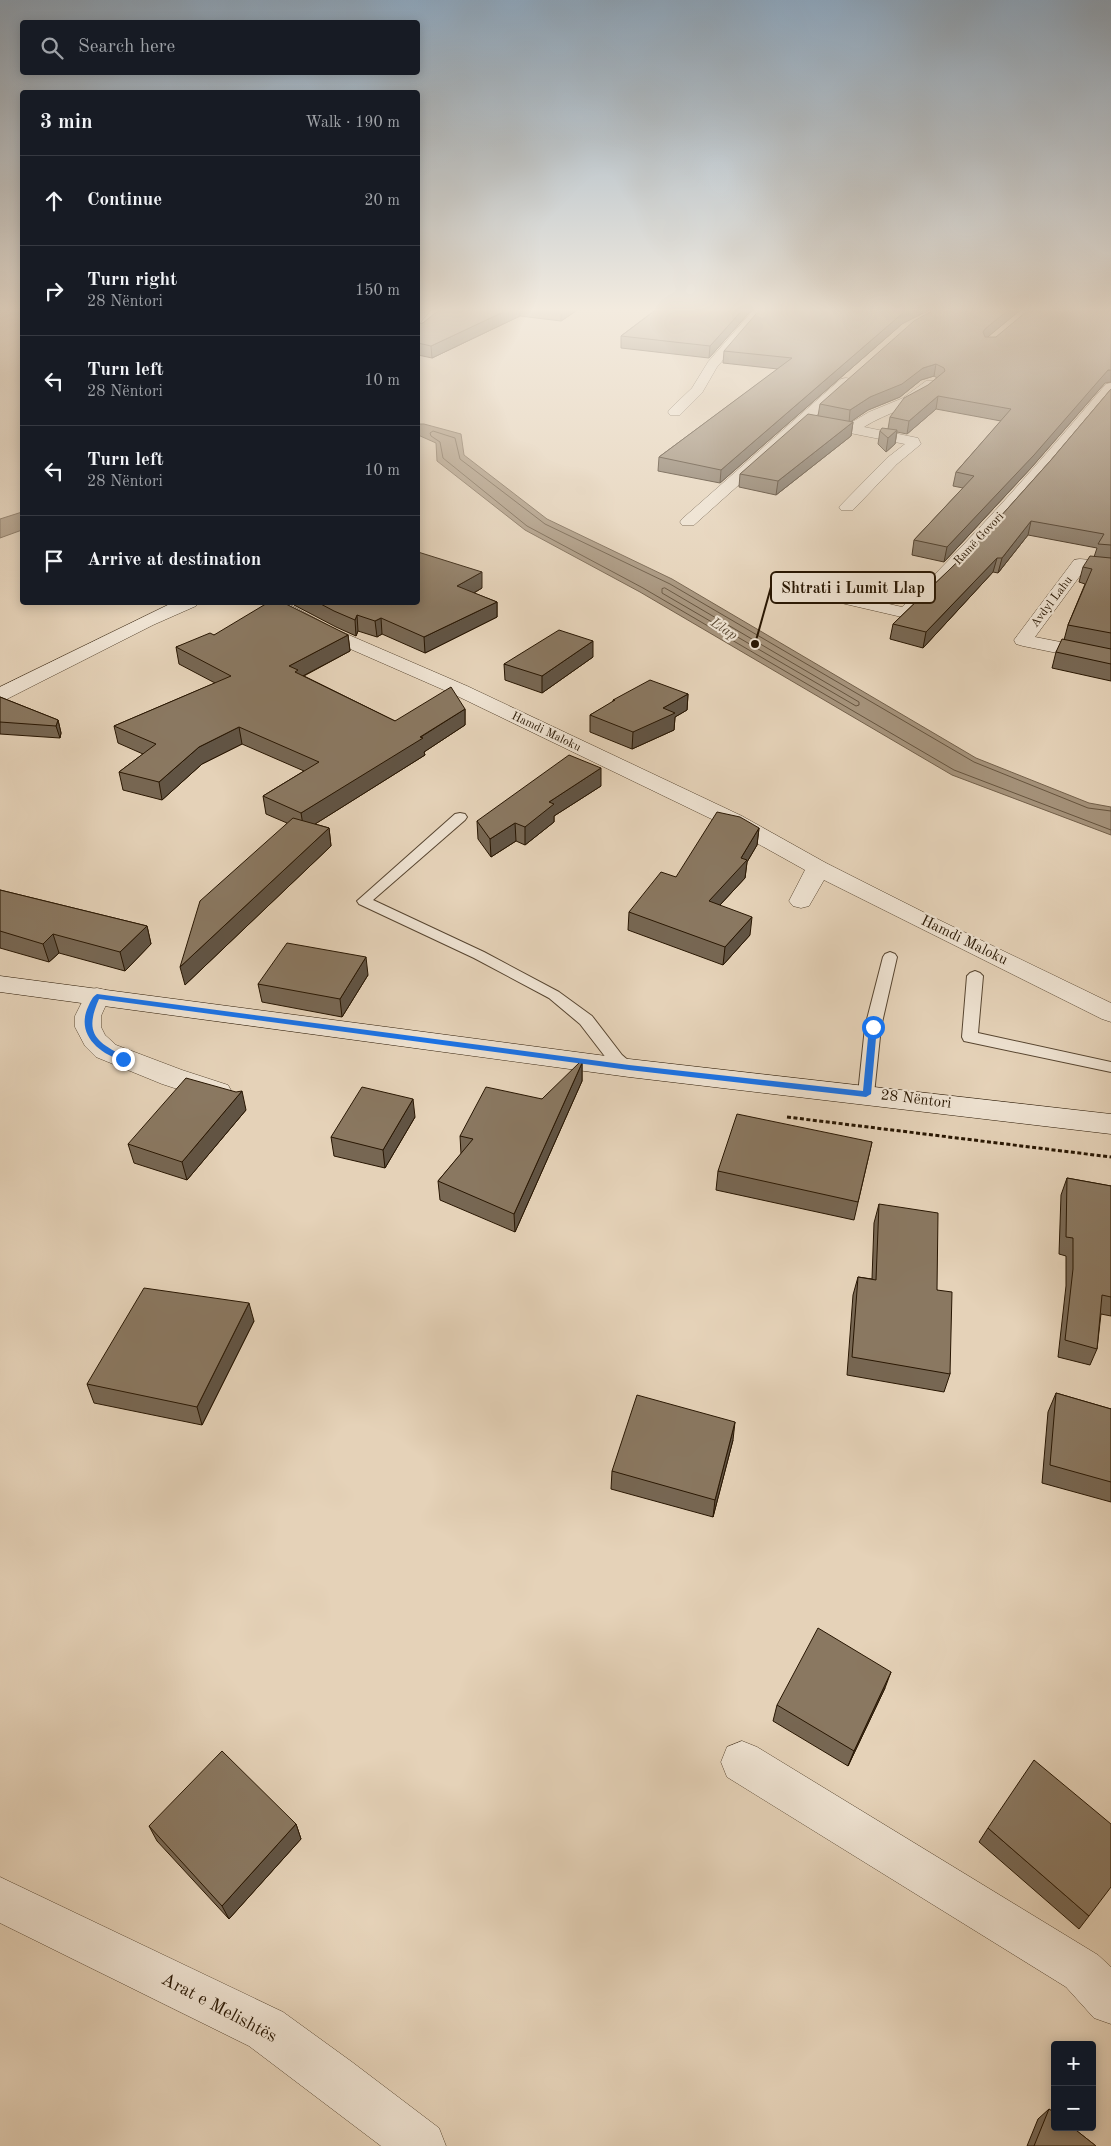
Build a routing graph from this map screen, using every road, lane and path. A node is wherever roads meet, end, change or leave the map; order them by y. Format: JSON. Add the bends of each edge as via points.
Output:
{"nodes":[{"id":1,"x":680,"y":407,"type":"edge"},
{"id":2,"x":818,"y":407,"type":"edge"},
{"id":3,"x":893,"y":407,"type":"edge"},
{"id":4,"x":1093,"y":407,"type":"edge"},
{"id":5,"x":675,"y":412,"type":"dead end"},
{"id":6,"x":804,"y":420,"type":"junction"},
{"id":7,"x":852,"y":429,"type":"junction"},
{"id":8,"x":847,"y":507,"type":"dead end"},
{"id":9,"x":688,"y":522,"type":"dead end"},
{"id":10,"x":1111,"y":567,"type":"edge"},
{"id":11,"x":811,"y":590,"type":"dead end"},
{"id":12,"x":183,"y":605,"type":"edge"},
{"id":13,"x":277,"y":605,"type":"edge"},
{"id":14,"x":1111,"y":658,"type":"edge"},
{"id":15,"x":0,"y":695,"type":"edge"},
{"id":16,"x":460,"y":817,"type":"dead end"},
{"id":17,"x":818,"y":868,"type":"junction"},
{"id":18,"x":801,"y":901,"type":"dead end"},
{"id":19,"x":890,"y":957,"type":"dead end"},
{"id":20,"x":975,"y":976,"type":"dead end"},
{"id":21,"x":0,"y":984,"type":"edge"},
{"id":22,"x":97,"y":996,"type":"junction"},
{"id":23,"x":1111,"y":1013,"type":"edge"},
{"id":24,"x":1111,"y":1067,"type":"edge"},
{"id":25,"x":629,"y":1068,"type":"junction"},
{"id":26,"x":866,"y":1094,"type":"junction"},
{"id":27,"x":241,"y":1099,"type":"edge"},
{"id":28,"x":1111,"y":1122,"type":"edge"},
{"id":29,"x":742,"y":1762,"type":"dead end"},
{"id":30,"x":0,"y":1899,"type":"edge"},
{"id":31,"x":1111,"y":2001,"type":"edge"},
{"id":32,"x":421,"y":2146,"type":"edge"}],
"edges":[{"from":1,"to":5,"type":"street"},
{"from":2,"to":6,"type":"street"},
{"from":3,"to":7,"type":"street"},
{"from":4,"to":11,"type":"street","name":"Ramë Govori","via":[[971,548],[906,613]]},
{"from":6,"to":7,"type":"street"},
{"from":6,"to":9,"type":"street"},
{"from":7,"to":8,"type":"street","via":[[913,440],[914,444],[892,461]]},
{"from":10,"to":14,"type":"street","name":"Avdyl Lahu","via":[[1080,564],[1023,640]]},
{"from":12,"to":15,"type":"street"},
{"from":13,"to":17,"type":"street","name":"Hamdi Maloku","via":[[329,633],[460,690],[734,821]]},
{"from":16,"to":25,"type":"lane","via":[[364,901],[479,955],[554,995],[586,1020],[616,1059]]},
{"from":17,"to":18,"type":"street"},
{"from":17,"to":23,"type":"street","name":"Hamdi Maloku"},
{"from":19,"to":26,"type":"lane","via":[[873,1027]]},
{"from":20,"to":24,"type":"lane","via":[[970,1037]]},
{"from":21,"to":22,"type":"street","name":"28 Nëntori"},
{"from":22,"to":25,"type":"street","name":"28 Nëntori"},
{"from":22,"to":27,"type":"street","via":[[88,1016],[88,1027],[94,1040],[106,1051]]},
{"from":25,"to":26,"type":"street","name":"28 Nëntori"},
{"from":26,"to":28,"type":"street","name":"28 Nëntori"},
{"from":29,"to":31,"type":"street","via":[[1082,1971]]},
{"from":30,"to":32,"type":"street","name":"Arat e Melishtës","via":[[266,2029]]}]}
